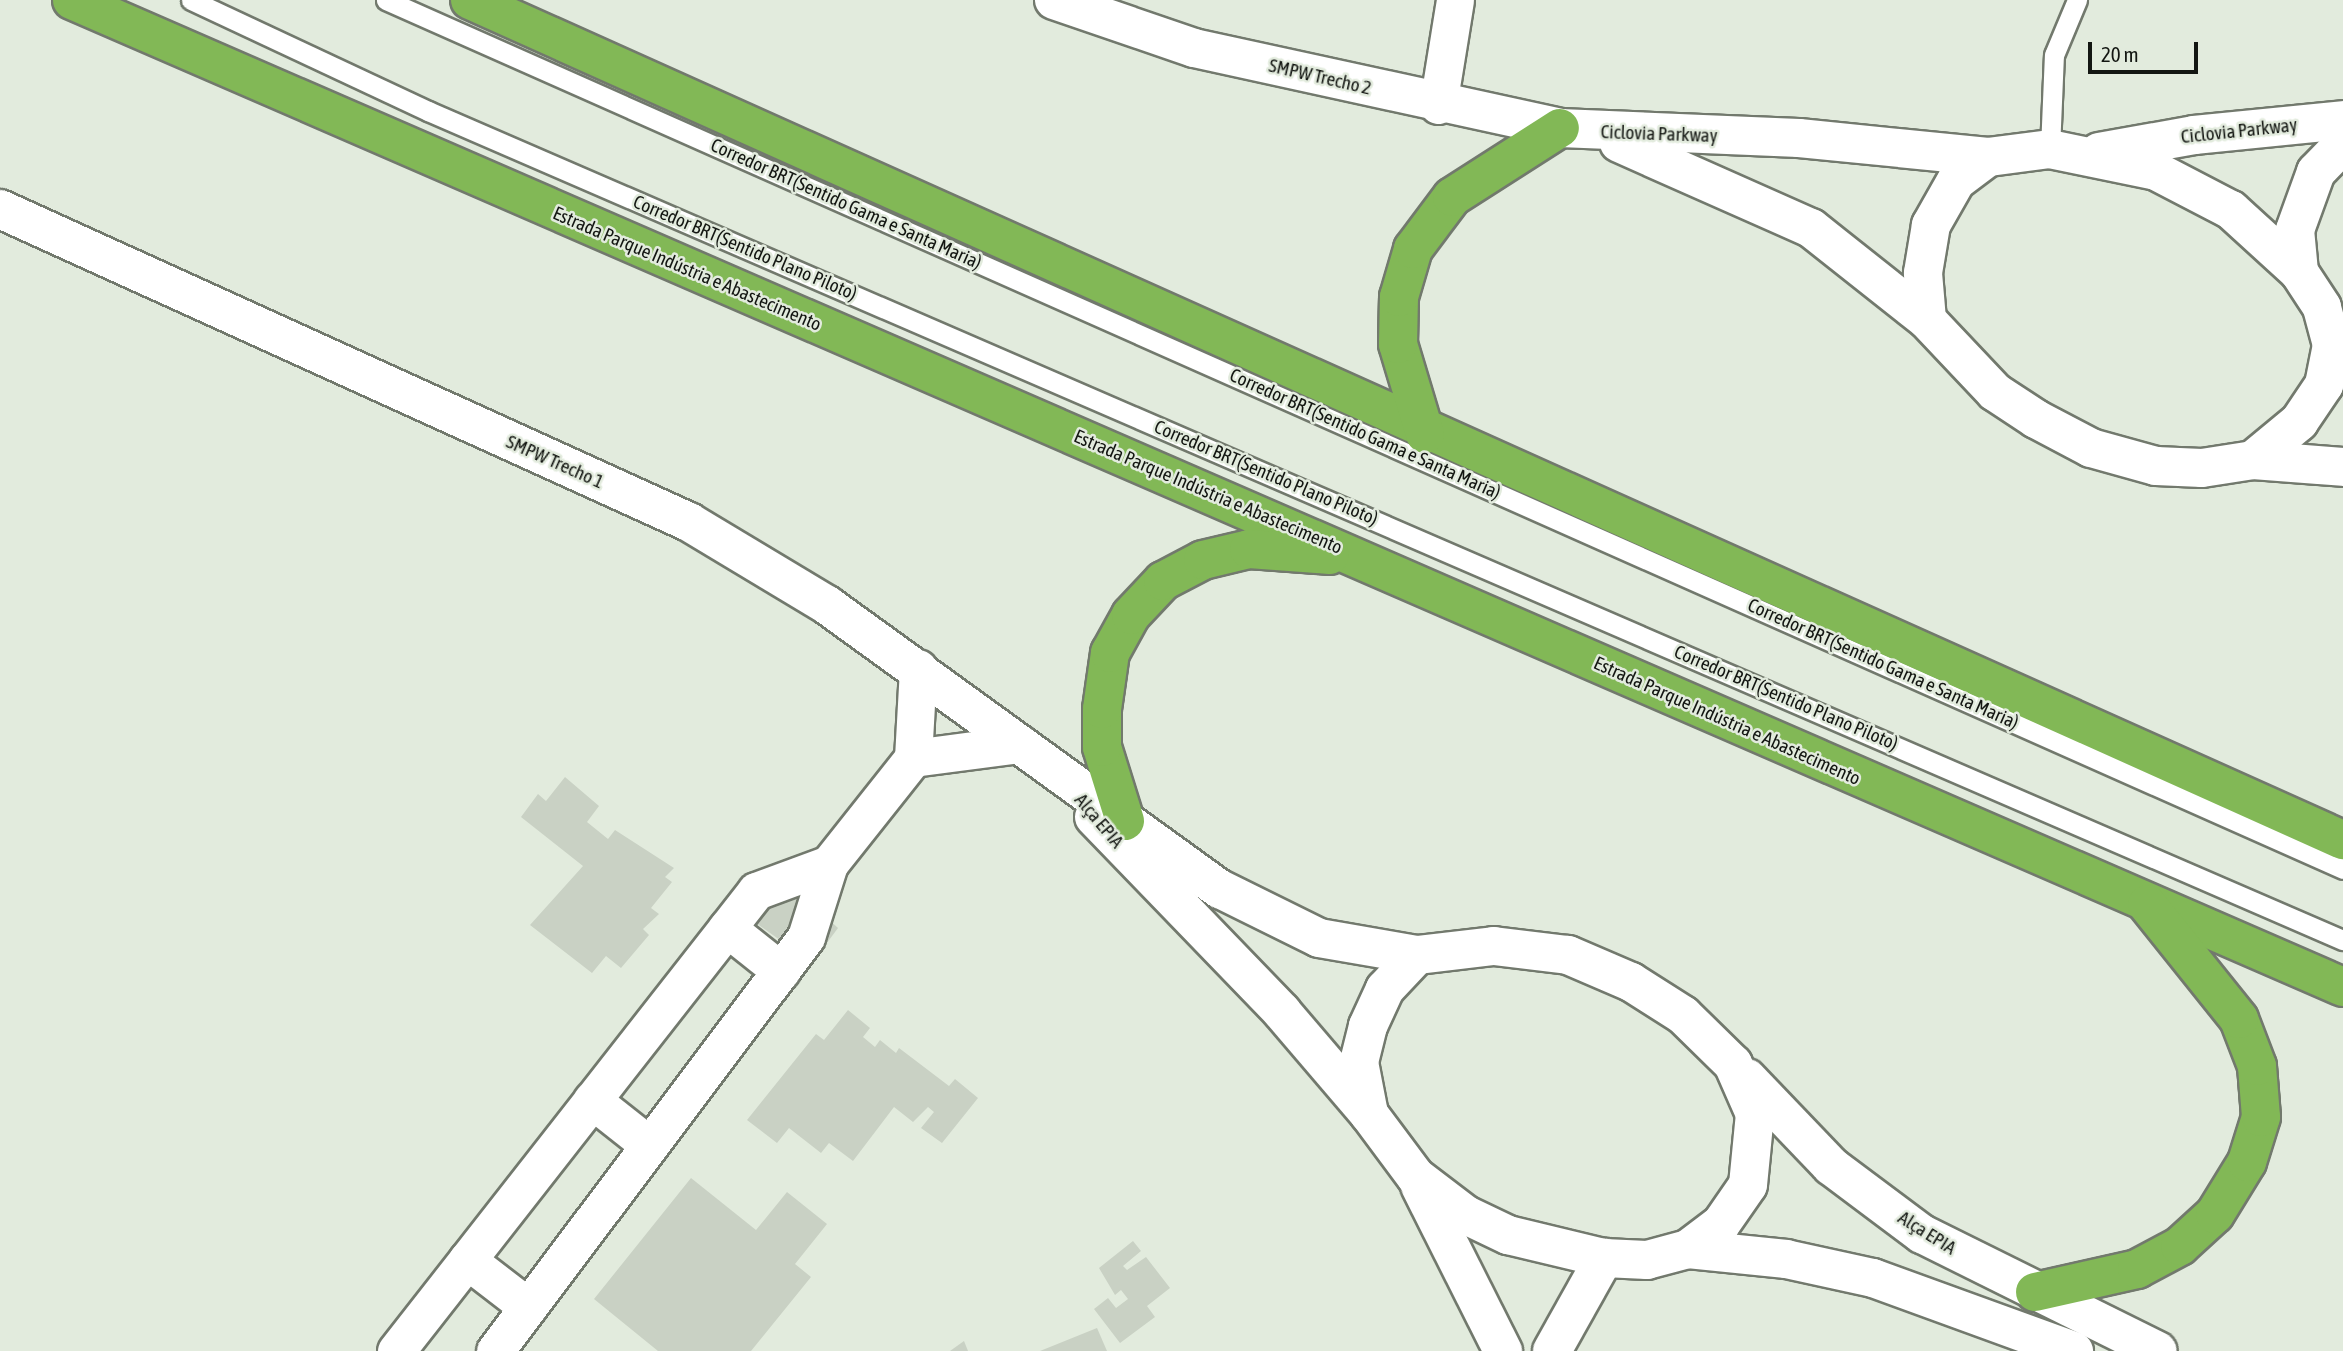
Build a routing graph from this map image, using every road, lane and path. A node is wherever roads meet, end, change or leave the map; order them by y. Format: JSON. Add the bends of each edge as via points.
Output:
{"nodes":[{"id":1,"x":72,"y":0,"type":"edge"},
{"id":2,"x":191,"y":0,"type":"edge"},
{"id":3,"x":386,"y":0,"type":"edge"},
{"id":4,"x":470,"y":0,"type":"edge"},
{"id":5,"x":1054,"y":0,"type":"edge"},
{"id":6,"x":1455,"y":0,"type":"edge"},
{"id":7,"x":2077,"y":0,"type":"edge"},
{"id":8,"x":1438,"y":105,"type":"junction"},
{"id":9,"x":2343,"y":120,"type":"edge"},
{"id":10,"x":1575,"y":130,"type":"junction"},
{"id":11,"x":2343,"y":144,"type":"edge"},
{"id":12,"x":2050,"y":149,"type":"junction"},
{"id":13,"x":2093,"y":153,"type":"junction"},
{"id":14,"x":1987,"y":157,"type":"junction"},
{"id":15,"x":0,"y":209,"type":"edge"},
{"id":16,"x":2299,"y":272,"type":"junction"},
{"id":17,"x":2332,"y":317,"type":"edge"},
{"id":18,"x":1927,"y":320,"type":"junction"},
{"id":19,"x":1425,"y":434,"type":"junction"},
{"id":20,"x":2253,"y":460,"type":"junction"},
{"id":21,"x":2343,"y":467,"type":"edge"},
{"id":22,"x":1361,"y":558,"type":"junction"},
{"id":23,"x":918,"y":668,"type":"junction"},
{"id":24,"x":1020,"y":744,"type":"junction"},
{"id":25,"x":913,"y":758,"type":"junction"},
{"id":26,"x":1069,"y":785,"type":"junction"},
{"id":27,"x":1125,"y":821,"type":"junction"},
{"id":28,"x":2343,"y":840,"type":"edge"},
{"id":29,"x":829,"y":864,"type":"junction"},
{"id":30,"x":2343,"y":869,"type":"edge"},
{"id":31,"x":2142,"y":897,"type":"junction"},
{"id":32,"x":727,"y":928,"type":"junction"},
{"id":33,"x":2343,"y":940,"type":"edge"},
{"id":34,"x":1417,"y":955,"type":"junction"},
{"id":35,"x":781,"y":971,"type":"junction"},
{"id":36,"x":2343,"y":988,"type":"edge"},
{"id":37,"x":1733,"y":1064,"type":"junction"},
{"id":38,"x":592,"y":1100,"type":"junction"},
{"id":39,"x":1368,"y":1114,"type":"junction"},
{"id":40,"x":649,"y":1145,"type":"junction"},
{"id":41,"x":1416,"y":1177,"type":"junction"},
{"id":42,"x":1688,"y":1249,"type":"junction"},
{"id":43,"x":1604,"y":1258,"type":"junction"},
{"id":44,"x":467,"y":1260,"type":"junction"},
{"id":45,"x":2035,"y":1292,"type":"junction"},
{"id":46,"x":528,"y":1307,"type":"junction"},
{"id":47,"x":396,"y":1351,"type":"edge"},
{"id":48,"x":495,"y":1351,"type":"edge"},
{"id":49,"x":1503,"y":1351,"type":"edge"},
{"id":50,"x":1552,"y":1351,"type":"edge"},
{"id":51,"x":2074,"y":1351,"type":"edge"},
{"id":52,"x":2158,"y":1351,"type":"edge"}],
"edges":[{"from":1,"to":22,"type":"highway","name":"Estrada Parque Indústria e Abastecimento"},
{"from":2,"to":33,"type":"lane","name":"Corredor BRT(Sentido Plano Piloto)","via":[[453,122]]},
{"from":3,"to":30,"type":"lane","name":"Corredor BRT(Sentido Gama e Santa Maria)"},
{"from":4,"to":19,"type":"highway"},
{"from":5,"to":8,"type":"street","name":"SMPW Trecho 2","via":[[1194,48]]},
{"from":6,"to":8,"type":"street"},
{"from":7,"to":12,"type":"lane","via":[[2053,55]]},
{"from":8,"to":10,"type":"street","name":"SMPW Trecho 2"},
{"from":9,"to":13,"type":"street","name":"Ciclovia Parkway","via":[[2194,135]]},
{"from":10,"to":14,"type":"street","name":"Ciclovia Parkway","via":[[1800,138]]},
{"from":10,"to":18,"type":"street","name":"Ciclovia Parkway","via":[[1751,196],[1811,228]]},
{"from":10,"to":19,"type":"highway","via":[[1452,197],[1413,249],[1399,297],[1398,344]]},
{"from":11,"to":16,"type":"street","via":[[2316,172],[2301,202],[2295,230]]},
{"from":12,"to":13,"type":"street","name":"Ciclovia Parkway"},
{"from":12,"to":14,"type":"street","name":"Ciclovia Parkway"},
{"from":13,"to":16,"type":"street","via":[[2156,171],[2231,210]]},
{"from":14,"to":18,"type":"street","via":[[1956,181],[1931,225],[1923,273]]},
{"from":15,"to":23,"type":"street","name":"SMPW Trecho 1","via":[[689,522],[764,564]]},
{"from":16,"to":17,"type":"street"},
{"from":17,"to":20,"type":"street","via":[[2324,385],[2299,422]]},
{"from":18,"to":20,"type":"street","name":"Ciclovia Parkway","via":[[1995,392],[2091,448],[2156,466],[2202,468]]},
{"from":19,"to":28,"type":"highway"},
{"from":20,"to":21,"type":"street","name":"Ciclovia Parkway"},
{"from":22,"to":27,"type":"highway","via":[[1249,550],[1203,560],[1163,581],[1131,615],[1110,653],[1102,709],[1102,747]]},
{"from":22,"to":31,"type":"highway","name":"Estrada Parque Indústria e Abastecimento","via":[[1905,800]]},
{"from":23,"to":24,"type":"street","name":"SMPW Trecho 1"},
{"from":23,"to":25,"type":"street"},
{"from":24,"to":25,"type":"street"},
{"from":24,"to":26,"type":"street","name":"SMPW Trecho 1"},
{"from":25,"to":29,"type":"street"},
{"from":26,"to":27,"type":"street","name":"Alça EPIA"},
{"from":26,"to":39,"type":"street","name":"Alça EPIA"},
{"from":27,"to":34,"type":"street","name":"Alça EPIA","via":[[1271,918],[1319,938]]},
{"from":29,"to":32,"type":"street","via":[[756,891]]},
{"from":29,"to":35,"type":"street","via":[[806,937]]},
{"from":31,"to":36,"type":"highway","name":"Estrada Parque Indústria e Abastecimento"},
{"from":31,"to":45,"type":"highway","via":[[2239,1019],[2257,1066],[2261,1117],[2247,1162],[2215,1214],[2179,1246],[2137,1269]]},
{"from":32,"to":35,"type":"street"},
{"from":32,"to":38,"type":"street"},
{"from":34,"to":37,"type":"street","name":"Alça EPIA","via":[[1494,946],[1569,955],[1631,982],[1683,1015]]},
{"from":34,"to":39,"type":"street","via":[[1385,989],[1368,1026],[1360,1062]]},
{"from":35,"to":40,"type":"street"},
{"from":37,"to":42,"type":"street","via":[[1755,1114],[1748,1185],[1721,1224]]},
{"from":37,"to":45,"type":"street","name":"Alça EPIA","via":[[1831,1166],[1922,1234]]},
{"from":38,"to":40,"type":"street"},
{"from":38,"to":44,"type":"street"},
{"from":39,"to":41,"type":"street","name":"Alça EPIA"},
{"from":40,"to":46,"type":"street"},
{"from":41,"to":43,"type":"street","via":[[1466,1215],[1508,1235]]},
{"from":41,"to":49,"type":"street"},
{"from":42,"to":43,"type":"street","via":[[1647,1260]]},
{"from":42,"to":51,"type":"street","via":[[1786,1259],[1873,1278]]},
{"from":43,"to":50,"type":"street"},
{"from":44,"to":46,"type":"street"},
{"from":44,"to":47,"type":"street"},
{"from":45,"to":52,"type":"street","name":"Alça EPIA"},
{"from":46,"to":48,"type":"street"}]}
